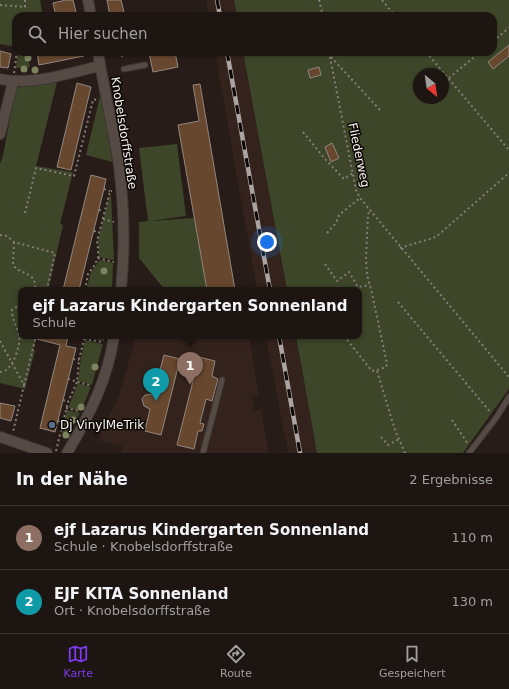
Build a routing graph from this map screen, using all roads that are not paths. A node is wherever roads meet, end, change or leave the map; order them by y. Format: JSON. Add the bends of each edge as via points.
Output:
{"nodes":[{"id":1,"x":88,"y":0,"type":"edge"},
{"id":2,"x":90,"y":12,"type":"edge"},
{"id":3,"x":99,"y":56,"type":"edge"},
{"id":4,"x":145,"y":65,"type":"dead end"},
{"id":5,"x":100,"y":66,"type":"junction"},
{"id":6,"x":124,"y":69,"type":"dead end"},
{"id":7,"x":0,"y":79,"type":"edge"},
{"id":8,"x":13,"y":82,"type":"junction"},
{"id":9,"x":0,"y":134,"type":"edge"},
{"id":10,"x":121,"y":287,"type":"edge"},
{"id":11,"x":114,"y":340,"type":"edge"},
{"id":12,"x":222,"y":380,"type":"dead end"},
{"id":13,"x":509,"y":397,"type":"edge"},
{"id":14,"x":0,"y":437,"type":"edge"},
{"id":15,"x":471,"y":451,"type":"edge"},
{"id":16,"x":47,"y":453,"type":"edge"},
{"id":17,"x":67,"y":453,"type":"edge"},
{"id":18,"x":204,"y":453,"type":"edge"}],
"edges":[{"from":1,"to":2,"type":"street"},
{"from":3,"to":5,"type":"street","name":"Knobelsdorffstraße"},
{"from":4,"to":6,"type":"lane"},
{"from":5,"to":8,"type":"street","via":[[42,79]]},
{"from":5,"to":10,"type":"street","name":"Knobelsdorffstraße","via":[[113,130],[121,190]]},
{"from":7,"to":8,"type":"street"},
{"from":8,"to":9,"type":"street"},
{"from":11,"to":17,"type":"street","via":[[101,388],[90,414]]},
{"from":12,"to":18,"type":"lane"},
{"from":13,"to":15,"type":"lane"},
{"from":14,"to":16,"type":"street"}]}
